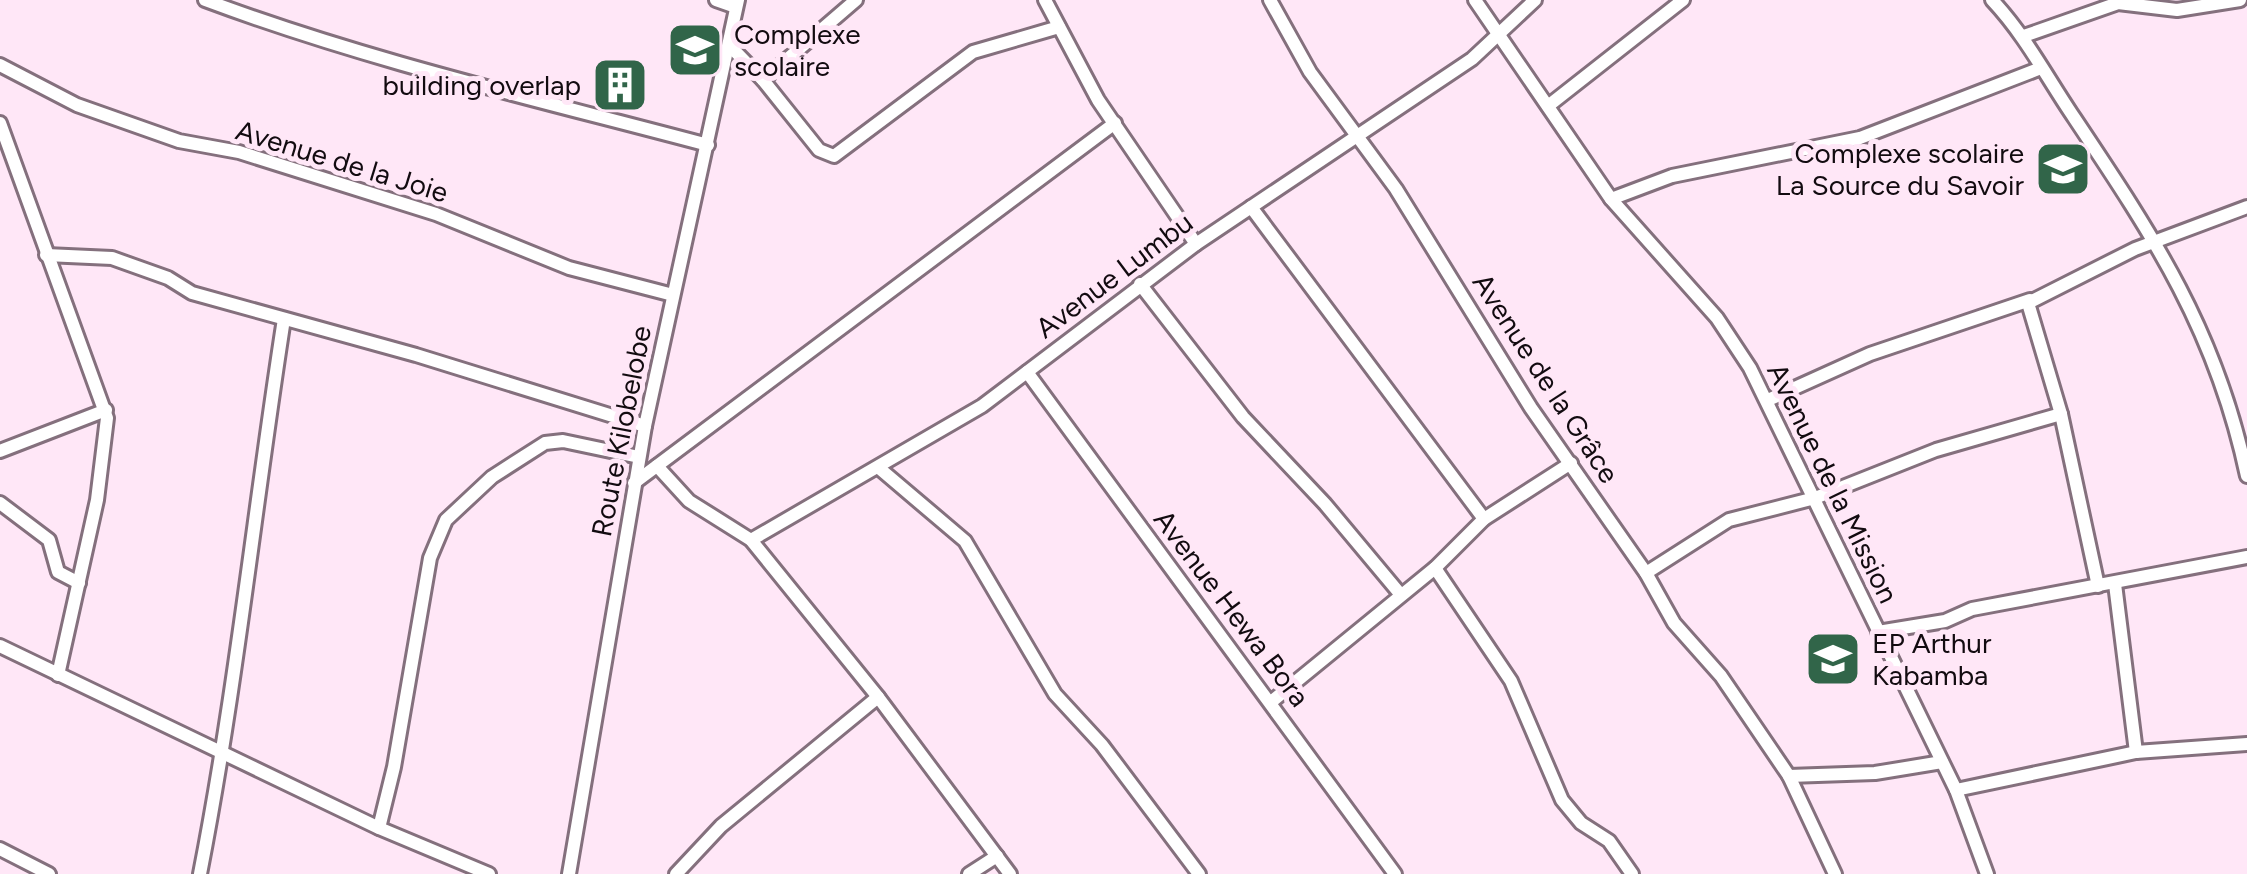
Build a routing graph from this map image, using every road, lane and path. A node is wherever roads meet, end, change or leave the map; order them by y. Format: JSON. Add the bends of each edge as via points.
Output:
{"nodes":[{"id":1,"x":205,"y":0,"type":"edge"},
{"id":2,"x":716,"y":0,"type":"edge"},
{"id":3,"x":856,"y":0,"type":"edge"},
{"id":4,"x":1044,"y":0,"type":"edge"},
{"id":5,"x":1270,"y":0,"type":"edge"},
{"id":6,"x":1475,"y":0,"type":"edge"},
{"id":7,"x":1535,"y":0,"type":"edge"},
{"id":8,"x":1684,"y":0,"type":"edge"},
{"id":9,"x":1992,"y":0,"type":"edge"},
{"id":10,"x":2240,"y":0,"type":"edge"},
{"id":11,"x":737,"y":3,"type":"edge"},
{"id":12,"x":1058,"y":28,"type":"junction"},
{"id":13,"x":1496,"y":33,"type":"junction"},
{"id":14,"x":2024,"y":36,"type":"junction"},
{"id":15,"x":729,"y":45,"type":"junction"},
{"id":16,"x":0,"y":65,"type":"edge"},
{"id":17,"x":2041,"y":68,"type":"junction"},
{"id":18,"x":764,"y":80,"type":"junction"},
{"id":19,"x":1548,"y":106,"type":"junction"},
{"id":20,"x":0,"y":123,"type":"edge"},
{"id":21,"x":1115,"y":124,"type":"junction"},
{"id":22,"x":1356,"y":135,"type":"junction"},
{"id":23,"x":708,"y":145,"type":"junction"},
{"id":24,"x":1611,"y":198,"type":"junction"},
{"id":25,"x":1250,"y":207,"type":"junction"},
{"id":26,"x":2247,"y":207,"type":"edge"},
{"id":27,"x":2157,"y":242,"type":"junction"},
{"id":28,"x":1196,"y":244,"type":"junction"},
{"id":29,"x":46,"y":255,"type":"junction"},
{"id":30,"x":1140,"y":284,"type":"junction"},
{"id":31,"x":673,"y":295,"type":"junction"},
{"id":32,"x":2030,"y":300,"type":"junction"},
{"id":33,"x":284,"y":319,"type":"junction"},
{"id":34,"x":1027,"y":372,"type":"junction"},
{"id":35,"x":1768,"y":400,"type":"junction"},
{"id":36,"x":106,"y":410,"type":"junction"},
{"id":37,"x":2060,"y":414,"type":"junction"},
{"id":38,"x":645,"y":426,"type":"junction"},
{"id":39,"x":0,"y":451,"type":"edge"},
{"id":40,"x":639,"y":457,"type":"junction"},
{"id":41,"x":1571,"y":464,"type":"junction"},
{"id":42,"x":657,"y":466,"type":"junction"},
{"id":43,"x":879,"y":468,"type":"junction"},
{"id":44,"x":2247,"y":476,"type":"edge"},
{"id":45,"x":634,"y":483,"type":"junction"},
{"id":46,"x":1816,"y":498,"type":"junction"},
{"id":47,"x":0,"y":503,"type":"edge"},
{"id":48,"x":1484,"y":518,"type":"junction"},
{"id":49,"x":751,"y":540,"type":"junction"},
{"id":50,"x":2247,"y":557,"type":"edge"},
{"id":51,"x":1434,"y":568,"type":"junction"},
{"id":52,"x":1646,"y":573,"type":"junction"},
{"id":53,"x":79,"y":583,"type":"junction"},
{"id":54,"x":2115,"y":584,"type":"junction"},
{"id":55,"x":2098,"y":586,"type":"junction"},
{"id":56,"x":1401,"y":595,"type":"junction"},
{"id":57,"x":1878,"y":632,"type":"junction"},
{"id":58,"x":0,"y":646,"type":"edge"},
{"id":59,"x":58,"y":675,"type":"junction"},
{"id":60,"x":878,"y":697,"type":"junction"},
{"id":61,"x":1271,"y":702,"type":"junction"},
{"id":62,"x":2247,"y":744,"type":"edge"},
{"id":63,"x":224,"y":751,"type":"junction"},
{"id":64,"x":2136,"y":752,"type":"junction"},
{"id":65,"x":1942,"y":762,"type":"junction"},
{"id":66,"x":1789,"y":776,"type":"junction"},
{"id":67,"x":1956,"y":790,"type":"junction"},
{"id":68,"x":379,"y":828,"type":"junction"},
{"id":69,"x":0,"y":849,"type":"edge"},
{"id":70,"x":997,"y":856,"type":"junction"},
{"id":71,"x":49,"y":874,"type":"edge"},
{"id":72,"x":200,"y":874,"type":"edge"},
{"id":73,"x":490,"y":874,"type":"edge"},
{"id":74,"x":569,"y":874,"type":"edge"},
{"id":75,"x":676,"y":874,"type":"edge"},
{"id":76,"x":969,"y":874,"type":"edge"},
{"id":77,"x":1010,"y":874,"type":"edge"},
{"id":78,"x":1199,"y":874,"type":"edge"},
{"id":79,"x":1396,"y":874,"type":"edge"},
{"id":80,"x":1632,"y":874,"type":"edge"},
{"id":81,"x":1835,"y":874,"type":"edge"},
{"id":82,"x":1987,"y":874,"type":"edge"}],
"edges":[{"from":1,"to":23,"type":"street","via":[[270,26],[466,83]]},
{"from":2,"to":11,"type":"street"},
{"from":3,"to":18,"type":"street"},
{"from":4,"to":12,"type":"street"},
{"from":5,"to":22,"type":"street","name":"Avenue de la Grâce"},
{"from":6,"to":13,"type":"street","name":"Avenue de la Mission"},
{"from":7,"to":13,"type":"street","name":"Avenue Lumbu"},
{"from":8,"to":19,"type":"street"},
{"from":9,"to":14,"type":"street"},
{"from":10,"to":14,"type":"street","via":[[2177,10],[2118,3]]},
{"from":11,"to":15,"type":"street","name":"Route Kilobelobe"},
{"from":12,"to":18,"type":"street","via":[[973,52],[834,156],[819,150]]},
{"from":12,"to":21,"type":"street"},
{"from":13,"to":19,"type":"street","name":"Avenue de la Mission"},
{"from":13,"to":22,"type":"street","name":"Avenue Lumbu","via":[[1472,59]]},
{"from":14,"to":17,"type":"street"},
{"from":15,"to":18,"type":"street"},
{"from":15,"to":23,"type":"street","name":"Route Kilobelobe"},
{"from":16,"to":31,"type":"street","name":"Avenue de la Joie","via":[[77,105],[179,142],[239,152],[436,214],[569,268]]},
{"from":17,"to":24,"type":"street","via":[[1860,138],[1686,173]]},
{"from":17,"to":27,"type":"street"},
{"from":19,"to":24,"type":"street","name":"Avenue de la Mission"},
{"from":20,"to":29,"type":"street"},
{"from":21,"to":28,"type":"street"},
{"from":21,"to":42,"type":"street"},
{"from":22,"to":25,"type":"street","name":"Avenue Lumbu"},
{"from":22,"to":41,"type":"street","name":"Avenue de la Grâce"},
{"from":23,"to":31,"type":"street","name":"Route Kilobelobe"},
{"from":24,"to":35,"type":"street","name":"Avenue de la Mission","via":[[1717,318]]},
{"from":25,"to":28,"type":"street","name":"Avenue Lumbu"},
{"from":25,"to":48,"type":"street"},
{"from":26,"to":27,"type":"street"},
{"from":27,"to":32,"type":"street"},
{"from":27,"to":44,"type":"street","via":[[2216,360]]},
{"from":28,"to":30,"type":"street","name":"Avenue Lumbu"},
{"from":29,"to":33,"type":"street","via":[[105,256],[192,293]]},
{"from":29,"to":36,"type":"street"},
{"from":30,"to":34,"type":"street","name":"Avenue Lumbu"},
{"from":30,"to":56,"type":"street","via":[[1242,417]]},
{"from":31,"to":38,"type":"street","name":"Route Kilobelobe"},
{"from":32,"to":35,"type":"street","via":[[1870,354]]},
{"from":32,"to":37,"type":"street"},
{"from":33,"to":38,"type":"street"},
{"from":33,"to":63,"type":"street"},
{"from":34,"to":43,"type":"street","name":"Avenue Lumbu"},
{"from":34,"to":61,"type":"street","name":"Avenue Hewa Bora"},
{"from":35,"to":46,"type":"street","name":"Avenue de la Mission"},
{"from":36,"to":39,"type":"street"},
{"from":36,"to":53,"type":"street"},
{"from":37,"to":46,"type":"street","via":[[1936,450]]},
{"from":37,"to":55,"type":"street"},
{"from":38,"to":40,"type":"street","name":"Route Kilobelobe"},
{"from":40,"to":45,"type":"street","name":"Route Kilobelobe"},
{"from":40,"to":68,"type":"street","via":[[544,443],[492,477],[446,520],[430,558]]},
{"from":41,"to":48,"type":"street"},
{"from":41,"to":52,"type":"street","name":"Avenue de la Grâce"},
{"from":42,"to":45,"type":"street"},
{"from":42,"to":49,"type":"street","via":[[689,501]]},
{"from":43,"to":49,"type":"street","name":"Avenue Lumbu"},
{"from":43,"to":78,"type":"street","via":[[965,541],[1055,694]]},
{"from":45,"to":74,"type":"street","name":"Route Kilobelobe"},
{"from":46,"to":52,"type":"street","via":[[1729,520]]},
{"from":46,"to":57,"type":"street","name":"Avenue de la Mission"},
{"from":47,"to":53,"type":"street","via":[[49,540],[58,572]]},
{"from":48,"to":51,"type":"street"},
{"from":49,"to":60,"type":"street"},
{"from":50,"to":54,"type":"street"},
{"from":51,"to":56,"type":"street"},
{"from":51,"to":80,"type":"street","via":[[1510,681],[1562,800],[1609,842]]},
{"from":52,"to":66,"type":"street","name":"Avenue de la Grâce","via":[[1674,623],[1722,676]]},
{"from":53,"to":59,"type":"street"},
{"from":54,"to":55,"type":"street"},
{"from":54,"to":64,"type":"street"},
{"from":55,"to":57,"type":"street"},
{"from":56,"to":61,"type":"street"},
{"from":57,"to":65,"type":"street","name":"Avenue de la Mission"},
{"from":58,"to":59,"type":"street"},
{"from":59,"to":63,"type":"street"},
{"from":60,"to":70,"type":"street"},
{"from":60,"to":75,"type":"street","via":[[721,826]]},
{"from":61,"to":79,"type":"street","name":"Avenue Hewa Bora"},
{"from":62,"to":64,"type":"street"},
{"from":63,"to":68,"type":"street"},
{"from":63,"to":72,"type":"street"},
{"from":64,"to":67,"type":"street"},
{"from":65,"to":66,"type":"street"},
{"from":65,"to":67,"type":"street","name":"Avenue de la Mission"},
{"from":66,"to":81,"type":"street","name":"Avenue de la Grâce"},
{"from":67,"to":82,"type":"street","name":"Avenue de la Mission"},
{"from":68,"to":73,"type":"street"},
{"from":69,"to":71,"type":"street"},
{"from":70,"to":76,"type":"street"},
{"from":70,"to":77,"type":"street"}]}
